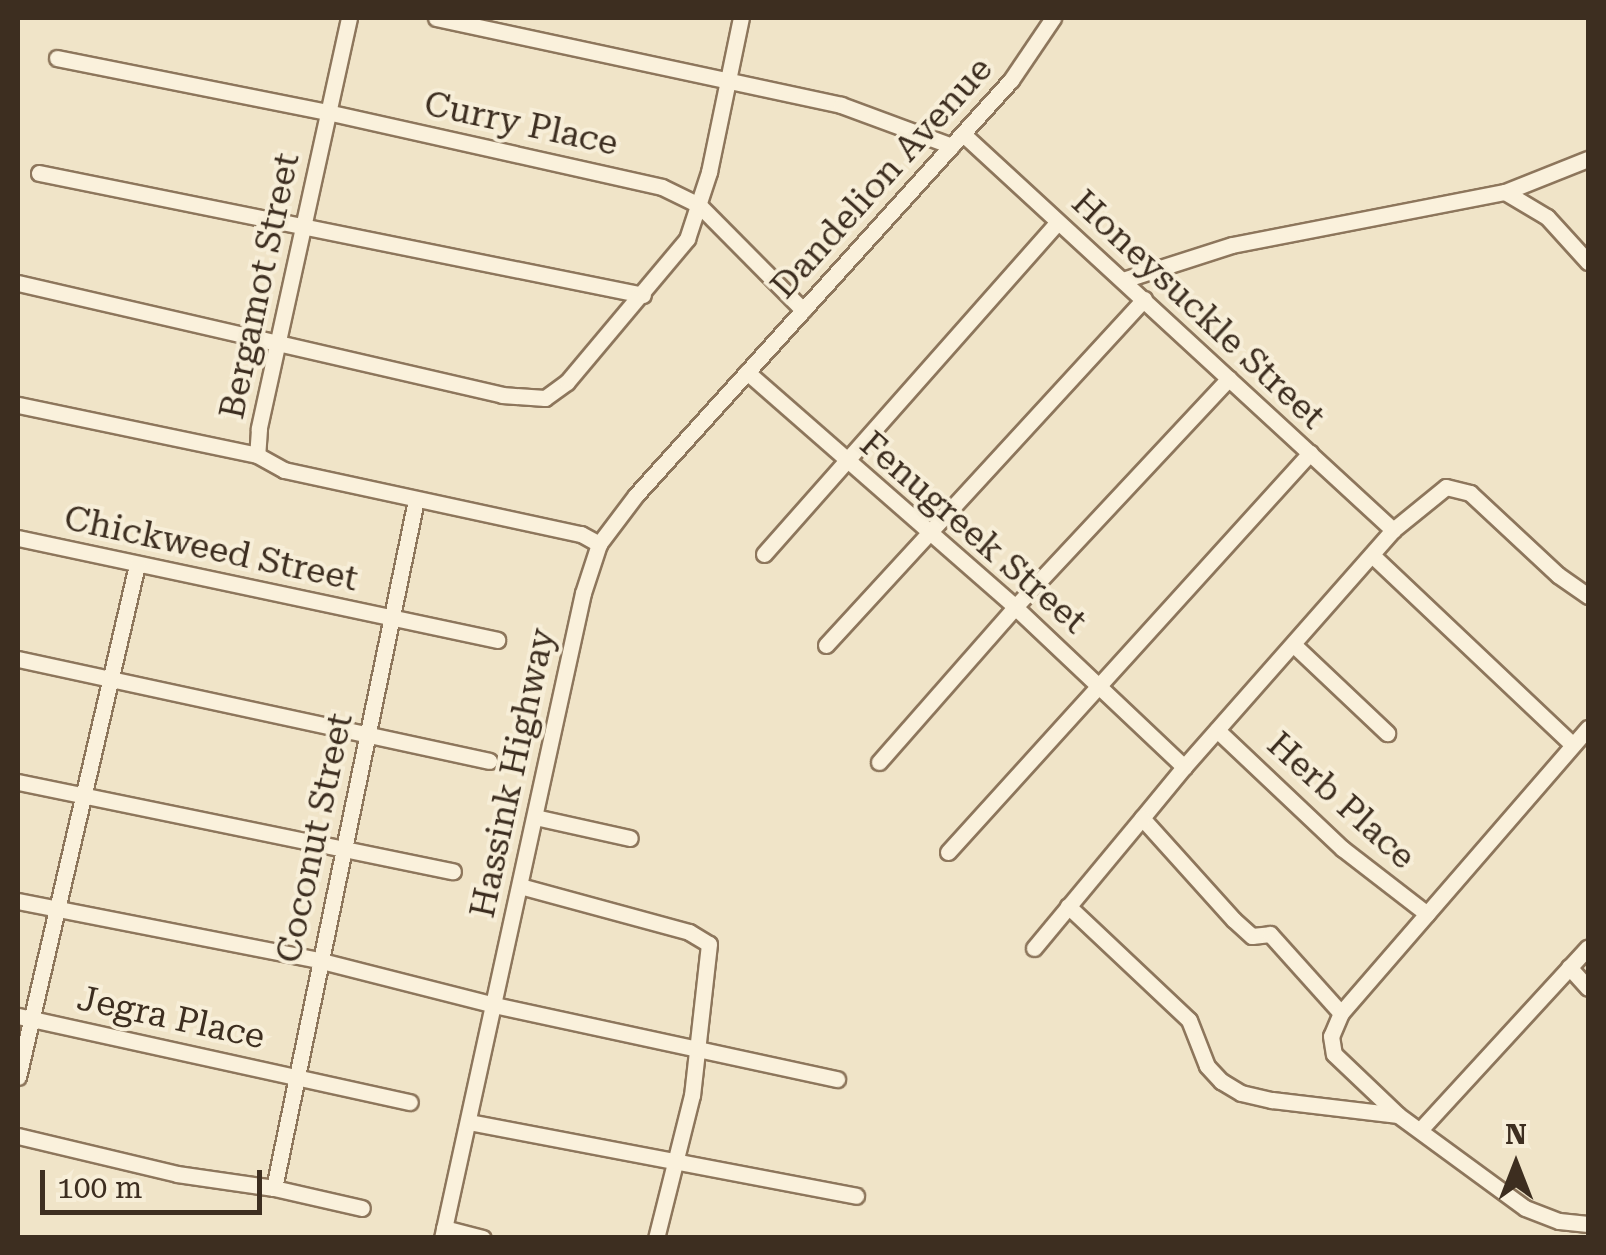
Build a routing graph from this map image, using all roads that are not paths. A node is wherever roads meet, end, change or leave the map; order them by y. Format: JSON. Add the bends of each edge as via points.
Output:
{"nodes":[{"id":1,"x":350,"y":18,"type":"edge"},
{"id":2,"x":436,"y":18,"type":"edge"},
{"id":3,"x":740,"y":18,"type":"edge"},
{"id":4,"x":1053,"y":18,"type":"edge"},
{"id":5,"x":57,"y":58,"type":"dead end"},
{"id":6,"x":727,"y":83,"type":"junction"},
{"id":7,"x":327,"y":112,"type":"junction"},
{"id":8,"x":958,"y":140,"type":"junction"},
{"id":9,"x":1588,"y":160,"type":"edge"},
{"id":10,"x":39,"y":172,"type":"dead end"},
{"id":11,"x":1505,"y":192,"type":"junction"},
{"id":12,"x":699,"y":205,"type":"junction"},
{"id":13,"x":1058,"y":222,"type":"junction"},
{"id":14,"x":304,"y":227,"type":"junction"},
{"id":15,"x":1588,"y":262,"type":"edge"},
{"id":16,"x":1124,"y":280,"type":"junction"},
{"id":17,"x":18,"y":283,"type":"edge"},
{"id":18,"x":643,"y":296,"type":"junction"},
{"id":19,"x":1144,"y":299,"type":"junction"},
{"id":20,"x":803,"y":310,"type":"junction"},
{"id":21,"x":280,"y":343,"type":"junction"},
{"id":22,"x":747,"y":372,"type":"junction"},
{"id":23,"x":1228,"y":378,"type":"junction"},
{"id":24,"x":18,"y":405,"type":"edge"},
{"id":25,"x":1310,"y":454,"type":"junction"},
{"id":26,"x":258,"y":455,"type":"junction"},
{"id":27,"x":847,"y":462,"type":"junction"},
{"id":28,"x":416,"y":500,"type":"junction"},
{"id":29,"x":1393,"y":530,"type":"junction"},
{"id":30,"x":930,"y":534,"type":"junction"},
{"id":31,"x":18,"y":538,"type":"edge"},
{"id":32,"x":600,"y":544,"type":"junction"},
{"id":33,"x":764,"y":554,"type":"dead end"},
{"id":34,"x":1372,"y":555,"type":"junction"},
{"id":35,"x":137,"y":565,"type":"junction"},
{"id":36,"x":1588,"y":596,"type":"edge"},
{"id":37,"x":1015,"y":607,"type":"junction"},
{"id":38,"x":392,"y":618,"type":"junction"},
{"id":39,"x":497,"y":640,"type":"dead end"},
{"id":40,"x":826,"y":644,"type":"dead end"},
{"id":41,"x":1294,"y":646,"type":"junction"},
{"id":42,"x":18,"y":659,"type":"edge"},
{"id":43,"x":112,"y":680,"type":"junction"},
{"id":44,"x":1100,"y":687,"type":"junction"},
{"id":45,"x":1588,"y":728,"type":"edge"},
{"id":46,"x":1217,"y":730,"type":"junction"},
{"id":47,"x":1387,"y":733,"type":"dead end"},
{"id":48,"x":368,"y":736,"type":"junction"},
{"id":49,"x":1572,"y":744,"type":"junction"},
{"id":50,"x":489,"y":761,"type":"dead end"},
{"id":51,"x":879,"y":762,"type":"dead end"},
{"id":52,"x":1184,"y":768,"type":"junction"},
{"id":53,"x":18,"y":782,"type":"edge"},
{"id":54,"x":83,"y":797,"type":"junction"},
{"id":55,"x":535,"y":816,"type":"junction"},
{"id":56,"x":1142,"y":818,"type":"junction"},
{"id":57,"x":630,"y":838,"type":"dead end"},
{"id":58,"x":340,"y":849,"type":"junction"},
{"id":59,"x":948,"y":852,"type":"dead end"},
{"id":60,"x":453,"y":872,"type":"dead end"},
{"id":61,"x":520,"y":886,"type":"junction"},
{"id":62,"x":18,"y":901,"type":"edge"},
{"id":63,"x":1068,"y":906,"type":"junction"},
{"id":64,"x":57,"y":909,"type":"junction"},
{"id":65,"x":1427,"y":914,"type":"junction"},
{"id":66,"x":1588,"y":947,"type":"edge"},
{"id":67,"x":1034,"y":948,"type":"dead end"},
{"id":68,"x":318,"y":960,"type":"junction"},
{"id":69,"x":1569,"y":967,"type":"junction"},
{"id":70,"x":1588,"y":988,"type":"edge"},
{"id":71,"x":494,"y":1004,"type":"junction"},
{"id":72,"x":1341,"y":1014,"type":"junction"},
{"id":73,"x":25,"y":1017,"type":"edge"},
{"id":74,"x":699,"y":1047,"type":"junction"},
{"id":75,"x":296,"y":1076,"type":"junction"},
{"id":76,"x":18,"y":1077,"type":"edge"},
{"id":77,"x":837,"y":1080,"type":"dead end"},
{"id":78,"x":410,"y":1102,"type":"dead end"},
{"id":79,"x":1398,"y":1115,"type":"junction"},
{"id":80,"x":469,"y":1122,"type":"junction"},
{"id":81,"x":1420,"y":1130,"type":"junction"},
{"id":82,"x":18,"y":1136,"type":"edge"},
{"id":83,"x":675,"y":1164,"type":"junction"},
{"id":84,"x":274,"y":1188,"type":"junction"},
{"id":85,"x":856,"y":1196,"type":"dead end"},
{"id":86,"x":362,"y":1208,"type":"dead end"},
{"id":87,"x":1588,"y":1224,"type":"edge"},
{"id":88,"x":443,"y":1233,"type":"edge"},
{"id":89,"x":483,"y":1238,"type":"edge"},
{"id":90,"x":656,"y":1238,"type":"edge"}],
"edges":[{"from":1,"to":7,"type":"street","name":"Bergamot Street"},
{"from":2,"to":6,"type":"street"},
{"from":3,"to":6,"type":"street"},
{"from":4,"to":8,"type":"street","name":"Dandelion Avenue","via":[[1038,46]]},
{"from":5,"to":7,"type":"street","name":"Curry Place"},
{"from":6,"to":8,"type":"street","via":[[841,105]]},
{"from":6,"to":12,"type":"street"},
{"from":7,"to":12,"type":"street","name":"Curry Place","via":[[643,182]]},
{"from":7,"to":14,"type":"street","name":"Bergamot Street"},
{"from":8,"to":13,"type":"street","name":"Honeysuckle Street"},
{"from":8,"to":20,"type":"street","name":"Dandelion Avenue"},
{"from":9,"to":11,"type":"street"},
{"from":10,"to":14,"type":"street"},
{"from":11,"to":15,"type":"street","via":[[1547,217]]},
{"from":11,"to":16,"type":"street","via":[[1232,245]]},
{"from":12,"to":18,"type":"street","via":[[687,239]]},
{"from":12,"to":20,"type":"street"},
{"from":13,"to":16,"type":"street","name":"Honeysuckle Street"},
{"from":13,"to":27,"type":"street"},
{"from":14,"to":18,"type":"street"},
{"from":14,"to":21,"type":"street","name":"Bergamot Street"},
{"from":16,"to":19,"type":"street","name":"Honeysuckle Street"},
{"from":17,"to":21,"type":"street"},
{"from":18,"to":21,"type":"street","via":[[567,382],[536,399]]},
{"from":19,"to":23,"type":"street","name":"Honeysuckle Street"},
{"from":19,"to":30,"type":"street"},
{"from":20,"to":22,"type":"street","name":"Dandelion Avenue"},
{"from":21,"to":26,"type":"street","name":"Bergamot Street","via":[[258,429]]},
{"from":22,"to":27,"type":"street","name":"Fenugreek Street"},
{"from":22,"to":32,"type":"street","name":"Hassink Highway"},
{"from":23,"to":25,"type":"street","name":"Honeysuckle Street"},
{"from":23,"to":37,"type":"street"},
{"from":24,"to":26,"type":"street"},
{"from":25,"to":29,"type":"street","name":"Honeysuckle Street"},
{"from":25,"to":44,"type":"street"},
{"from":26,"to":28,"type":"street","name":"Bergamot Street","via":[[284,470]]},
{"from":27,"to":30,"type":"street","name":"Fenugreek Street"},
{"from":27,"to":33,"type":"street"},
{"from":28,"to":32,"type":"street","name":"Bergamot Street","via":[[581,534]]},
{"from":28,"to":38,"type":"street","name":"Coconut Street"},
{"from":29,"to":34,"type":"street"},
{"from":29,"to":36,"type":"street","via":[[1438,490],[1461,487]]},
{"from":30,"to":37,"type":"street","name":"Fenugreek Street"},
{"from":30,"to":40,"type":"street"},
{"from":31,"to":35,"type":"street","name":"Chickweed Street"},
{"from":32,"to":55,"type":"street","name":"Hassink Highway","via":[[583,593]]},
{"from":34,"to":41,"type":"street"},
{"from":34,"to":49,"type":"street"},
{"from":35,"to":38,"type":"street","name":"Chickweed Street"},
{"from":35,"to":43,"type":"street"},
{"from":37,"to":44,"type":"street","name":"Fenugreek Street"},
{"from":37,"to":51,"type":"street"},
{"from":38,"to":39,"type":"street","name":"Chickweed Street"},
{"from":38,"to":48,"type":"street","name":"Coconut Street"},
{"from":41,"to":46,"type":"street"},
{"from":41,"to":47,"type":"street"},
{"from":42,"to":43,"type":"street"},
{"from":43,"to":48,"type":"street"},
{"from":43,"to":54,"type":"street"},
{"from":44,"to":52,"type":"street","name":"Fenugreek Street"},
{"from":44,"to":59,"type":"street"},
{"from":45,"to":49,"type":"street"},
{"from":46,"to":52,"type":"street"},
{"from":46,"to":65,"type":"street","name":"Herb Place","via":[[1343,849]]},
{"from":48,"to":50,"type":"street"},
{"from":48,"to":58,"type":"street","name":"Coconut Street"},
{"from":49,"to":65,"type":"street"},
{"from":52,"to":56,"type":"street"},
{"from":53,"to":54,"type":"street"},
{"from":54,"to":58,"type":"street"},
{"from":54,"to":64,"type":"street"},
{"from":55,"to":57,"type":"street"},
{"from":55,"to":61,"type":"street","name":"Hassink Highway"},
{"from":56,"to":63,"type":"street"},
{"from":56,"to":72,"type":"street","via":[[1234,920],[1252,936],[1270,934]]},
{"from":58,"to":60,"type":"street"},
{"from":58,"to":68,"type":"street","name":"Coconut Street"},
{"from":61,"to":71,"type":"street","name":"Hassink Highway"},
{"from":61,"to":74,"type":"street","via":[[705,940],[710,952]]},
{"from":62,"to":64,"type":"street"},
{"from":63,"to":67,"type":"street"},
{"from":63,"to":79,"type":"street","via":[[1190,1020],[1206,1066],[1220,1081],[1272,1100]]},
{"from":64,"to":68,"type":"street"},
{"from":64,"to":73,"type":"street"},
{"from":65,"to":72,"type":"street"},
{"from":66,"to":69,"type":"street"},
{"from":68,"to":71,"type":"street"},
{"from":68,"to":75,"type":"street","name":"Coconut Street"},
{"from":69,"to":70,"type":"street"},
{"from":69,"to":81,"type":"street"},
{"from":71,"to":74,"type":"street"},
{"from":71,"to":80,"type":"street","name":"Hassink Highway"},
{"from":72,"to":79,"type":"street","via":[[1331,1036],[1334,1054]]},
{"from":73,"to":75,"type":"street","name":"Jegra Place"},
{"from":73,"to":76,"type":"street"},
{"from":74,"to":77,"type":"street"},
{"from":74,"to":83,"type":"street"},
{"from":75,"to":78,"type":"street","name":"Jegra Place"},
{"from":75,"to":84,"type":"street","name":"Coconut Street"},
{"from":79,"to":81,"type":"street"},
{"from":80,"to":83,"type":"street"},
{"from":80,"to":88,"type":"street","name":"Hassink Highway"},
{"from":81,"to":87,"type":"street","via":[[1525,1208]]},
{"from":82,"to":84,"type":"street","via":[[177,1174]]},
{"from":83,"to":85,"type":"street"},
{"from":83,"to":90,"type":"street"},
{"from":84,"to":86,"type":"street"},
{"from":88,"to":89,"type":"street"}]}
